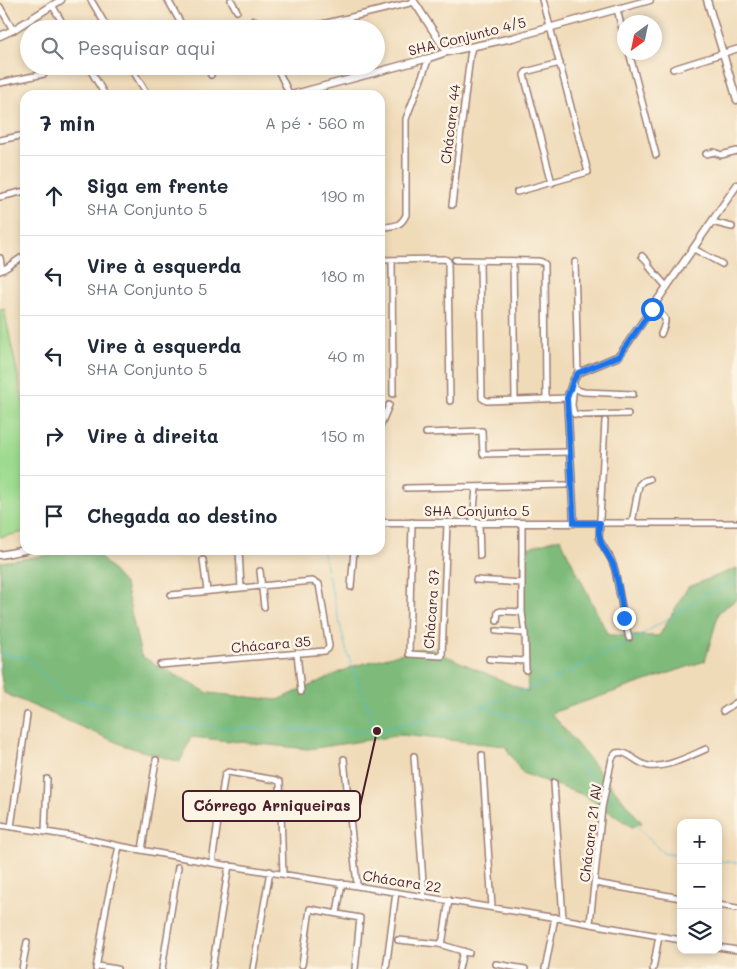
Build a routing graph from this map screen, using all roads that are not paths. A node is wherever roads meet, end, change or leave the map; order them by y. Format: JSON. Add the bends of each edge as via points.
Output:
{"nodes":[{"id":1,"x":61,"y":0,"type":"edge"},
{"id":2,"x":91,"y":0,"type":"edge"},
{"id":3,"x":168,"y":0,"type":"edge"},
{"id":4,"x":230,"y":0,"type":"edge"},
{"id":5,"x":543,"y":0,"type":"edge"},
{"id":6,"x":650,"y":0,"type":"edge"},
{"id":7,"x":707,"y":0,"type":"edge"},
{"id":8,"x":414,"y":1,"type":"edge"},
{"id":9,"x":52,"y":5,"type":"junction"},
{"id":10,"x":621,"y":5,"type":"edge"},
{"id":11,"x":0,"y":7,"type":"edge"},
{"id":12,"x":237,"y":11,"type":"dead end"},
{"id":13,"x":29,"y":20,"type":"edge"},
{"id":14,"x":61,"y":20,"type":"edge"},
{"id":15,"x":103,"y":20,"type":"edge"},
{"id":16,"x":179,"y":20,"type":"edge"},
{"id":17,"x":338,"y":20,"type":"edge"},
{"id":18,"x":20,"y":26,"type":"edge"},
{"id":19,"x":550,"y":27,"type":"junction"},
{"id":20,"x":13,"y":30,"type":"junction"},
{"id":21,"x":0,"y":36,"type":"edge"},
{"id":22,"x":472,"y":47,"type":"junction"},
{"id":23,"x":737,"y":49,"type":"edge"},
{"id":24,"x":447,"y":52,"type":"junction"},
{"id":25,"x":723,"y":54,"type":"junction"},
{"id":26,"x":429,"y":58,"type":"junction"},
{"id":27,"x":631,"y":60,"type":"edge"},
{"id":28,"x":560,"y":63,"type":"junction"},
{"id":29,"x":673,"y":69,"type":"dead end"},
{"id":30,"x":385,"y":70,"type":"edge"},
{"id":31,"x":39,"y":75,"type":"edge"},
{"id":32,"x":93,"y":75,"type":"edge"},
{"id":33,"x":136,"y":75,"type":"edge"},
{"id":34,"x":280,"y":75,"type":"edge"},
{"id":35,"x":365,"y":75,"type":"edge"},
{"id":36,"x":0,"y":83,"type":"edge"},
{"id":37,"x":102,"y":90,"type":"edge"},
{"id":38,"x":145,"y":90,"type":"edge"},
{"id":39,"x":288,"y":90,"type":"edge"},
{"id":40,"x":309,"y":90,"type":"edge"},
{"id":41,"x":737,"y":100,"type":"edge"},
{"id":42,"x":20,"y":136,"type":"edge"},
{"id":43,"x":0,"y":140,"type":"edge"},
{"id":44,"x":737,"y":152,"type":"edge"},
{"id":45,"x":706,"y":154,"type":"dead end"},
{"id":46,"x":656,"y":155,"type":"dead end"},
{"id":47,"x":552,"y":183,"type":"junction"},
{"id":48,"x":737,"y":185,"type":"edge"},
{"id":49,"x":20,"y":192,"type":"edge"},
{"id":50,"x":517,"y":192,"type":"dead end"},
{"id":51,"x":0,"y":197,"type":"edge"},
{"id":52,"x":452,"y":205,"type":"dead end"},
{"id":53,"x":712,"y":222,"type":"junction"},
{"id":54,"x":385,"y":226,"type":"edge"},
{"id":55,"x":732,"y":227,"type":"dead end"},
{"id":56,"x":694,"y":249,"type":"junction"},
{"id":57,"x":642,"y":256,"type":"dead end"},
{"id":58,"x":0,"y":258,"type":"edge"},
{"id":59,"x":20,"y":259,"type":"edge"},
{"id":60,"x":385,"y":260,"type":"edge"},
{"id":61,"x":392,"y":260,"type":"junction"},
{"id":62,"x":455,"y":260,"type":"dead end"},
{"id":63,"x":480,"y":261,"type":"junction"},
{"id":64,"x":513,"y":261,"type":"junction"},
{"id":65,"x":575,"y":262,"type":"dead end"},
{"id":66,"x":722,"y":264,"type":"dead end"},
{"id":67,"x":1,"y":270,"type":"edge"},
{"id":68,"x":668,"y":287,"type":"junction"},
{"id":69,"x":652,"y":309,"type":"junction"},
{"id":70,"x":661,"y":334,"type":"dead end"},
{"id":71,"x":578,"y":373,"type":"junction"},
{"id":72,"x":573,"y":384,"type":"junction"},
{"id":73,"x":393,"y":394,"type":"dead end"},
{"id":74,"x":633,"y":394,"type":"dead end"},
{"id":75,"x":567,"y":398,"type":"junction"},
{"id":76,"x":515,"y":400,"type":"junction"},
{"id":77,"x":546,"y":400,"type":"junction"},
{"id":78,"x":450,"y":401,"type":"dead end"},
{"id":79,"x":389,"y":405,"type":"dead end"},
{"id":80,"x":385,"y":414,"type":"edge"},
{"id":81,"x":628,"y":414,"type":"dead end"},
{"id":82,"x":605,"y":422,"type":"dead end"},
{"id":83,"x":426,"y":433,"type":"dead end"},
{"id":84,"x":570,"y":452,"type":"junction"},
{"id":85,"x":649,"y":479,"type":"dead end"},
{"id":86,"x":566,"y":485,"type":"dead end"},
{"id":87,"x":476,"y":487,"type":"junction"},
{"id":88,"x":406,"y":488,"type":"dead end"},
{"id":89,"x":412,"y":522,"type":"junction"},
{"id":90,"x":385,"y":523,"type":"edge"},
{"id":91,"x":447,"y":523,"type":"junction"},
{"id":92,"x":476,"y":523,"type":"junction"},
{"id":93,"x":522,"y":523,"type":"junction"},
{"id":94,"x":574,"y":523,"type":"junction"},
{"id":95,"x":600,"y":523,"type":"junction"},
{"id":96,"x":632,"y":523,"type":"junction"},
{"id":97,"x":737,"y":523,"type":"edge"},
{"id":98,"x":20,"y":551,"type":"edge"},
{"id":99,"x":0,"y":555,"type":"edge"},
{"id":100,"x":239,"y":555,"type":"edge"},
{"id":101,"x":354,"y":555,"type":"edge"},
{"id":102,"x":480,"y":556,"type":"dead end"},
{"id":103,"x":203,"y":560,"type":"dead end"},
{"id":104,"x":260,"y":571,"type":"dead end"},
{"id":105,"x":476,"y":580,"type":"dead end"},
{"id":106,"x":522,"y":583,"type":"junction"},
{"id":107,"x":352,"y":586,"type":"dead end"},
{"id":108,"x":262,"y":587,"type":"junction"},
{"id":109,"x":241,"y":588,"type":"junction"},
{"id":110,"x":207,"y":591,"type":"junction"},
{"id":111,"x":171,"y":595,"type":"dead end"},
{"id":112,"x":264,"y":607,"type":"dead end"},
{"id":113,"x":522,"y":612,"type":"junction"},
{"id":114,"x":497,"y":621,"type":"dead end"},
{"id":115,"x":496,"y":631,"type":"dead end"},
{"id":116,"x":525,"y":633,"type":"junction"},
{"id":117,"x":630,"y":638,"type":"dead end"},
{"id":118,"x":297,"y":653,"type":"junction"},
{"id":119,"x":489,"y":659,"type":"dead end"},
{"id":120,"x":526,"y":661,"type":"junction"},
{"id":121,"x":160,"y":665,"type":"dead end"},
{"id":122,"x":526,"y":670,"type":"dead end"},
{"id":123,"x":301,"y":692,"type":"dead end"},
{"id":124,"x":737,"y":702,"type":"edge"},
{"id":125,"x":723,"y":711,"type":"dead end"},
{"id":126,"x":27,"y":715,"type":"dead end"},
{"id":127,"x":706,"y":749,"type":"dead end"},
{"id":128,"x":482,"y":755,"type":"dead end"},
{"id":129,"x":414,"y":756,"type":"dead end"},
{"id":130,"x":156,"y":760,"type":"dead end"},
{"id":131,"x":344,"y":760,"type":"dead end"},
{"id":132,"x":47,"y":779,"type":"dead end"},
{"id":133,"x":554,"y":783,"type":"dead end"},
{"id":134,"x":0,"y":825,"type":"edge"},
{"id":135,"x":11,"y":827,"type":"junction"},
{"id":136,"x":45,"y":832,"type":"junction"},
{"id":137,"x":119,"y":846,"type":"junction"},
{"id":138,"x":142,"y":850,"type":"junction"},
{"id":139,"x":212,"y":862,"type":"junction"},
{"id":140,"x":228,"y":865,"type":"junction"},
{"id":141,"x":178,"y":867,"type":"dead end"},
{"id":142,"x":270,"y":871,"type":"junction"},
{"id":143,"x":283,"y":874,"type":"junction"},
{"id":144,"x":342,"y":883,"type":"junction"},
{"id":145,"x":595,"y":883,"type":"junction"},
{"id":146,"x":357,"y":885,"type":"junction"},
{"id":147,"x":396,"y":892,"type":"junction"},
{"id":148,"x":424,"y":896,"type":"junction"},
{"id":149,"x":677,"y":897,"type":"edge"},
{"id":150,"x":449,"y":900,"type":"junction"},
{"id":151,"x":722,"y":906,"type":"edge"},
{"id":152,"x":492,"y":907,"type":"junction"},
{"id":153,"x":737,"y":908,"type":"edge"},
{"id":154,"x":336,"y":913,"type":"junction"},
{"id":155,"x":555,"y":917,"type":"junction"},
{"id":156,"x":563,"y":918,"type":"junction"},
{"id":157,"x":590,"y":923,"type":"junction"},
{"id":158,"x":659,"y":936,"type":"junction"},
{"id":159,"x":677,"y":939,"type":"edge"},
{"id":160,"x":398,"y":940,"type":"dead end"},
{"id":161,"x":27,"y":942,"type":"dead end"},
{"id":162,"x":439,"y":944,"type":"junction"},
{"id":163,"x":722,"y":948,"type":"edge"},
{"id":164,"x":737,"y":950,"type":"edge"},
{"id":165,"x":463,"y":951,"type":"junction"},
{"id":166,"x":469,"y":953,"type":"dead end"},
{"id":167,"x":496,"y":964,"type":"dead end"},
{"id":168,"x":302,"y":965,"type":"dead end"},
{"id":169,"x":97,"y":967,"type":"edge"},
{"id":170,"x":516,"y":968,"type":"edge"},
{"id":171,"x":22,"y":969,"type":"edge"},
{"id":172,"x":117,"y":969,"type":"edge"},
{"id":173,"x":162,"y":969,"type":"edge"},
{"id":174,"x":212,"y":969,"type":"edge"},
{"id":175,"x":253,"y":969,"type":"edge"},
{"id":176,"x":355,"y":969,"type":"edge"},
{"id":177,"x":386,"y":969,"type":"edge"},
{"id":178,"x":459,"y":969,"type":"edge"},
{"id":179,"x":525,"y":969,"type":"edge"},
{"id":180,"x":545,"y":969,"type":"edge"},
{"id":181,"x":653,"y":969,"type":"edge"}],
"edges":[{"from":1,"to":9,"type":"street"},
{"from":2,"to":15,"type":"street"},
{"from":3,"to":16,"type":"street"},
{"from":4,"to":12,"type":"street"},
{"from":5,"to":19,"type":"street"},
{"from":6,"to":10,"type":"street","name":"SHA Conjunto 4/5"},
{"from":7,"to":25,"type":"street"},
{"from":8,"to":17,"type":"street"},
{"from":8,"to":24,"type":"street"},
{"from":9,"to":13,"type":"street"},
{"from":9,"to":14,"type":"street"},
{"from":10,"to":19,"type":"street","name":"SHA Conjunto 4/5"},
{"from":11,"to":20,"type":"street"},
{"from":18,"to":20,"type":"street"},
{"from":19,"to":22,"type":"street","name":"SHA Conjunto 4/5"},
{"from":19,"to":28,"type":"street"},
{"from":20,"to":21,"type":"street"},
{"from":22,"to":24,"type":"street","name":"SHA Conjunto 4/5"},
{"from":22,"to":52,"type":"street","name":"Chácara 44"},
{"from":23,"to":25,"type":"street"},
{"from":24,"to":26,"type":"street","name":"SHA Conjunto 4/5"},
{"from":25,"to":29,"type":"street"},
{"from":25,"to":41,"type":"street"},
{"from":26,"to":30,"type":"street","name":"SHA Conjunto 4/5"},
{"from":26,"to":54,"type":"street","via":[[406,119],[406,215],[399,224]]},
{"from":27,"to":46,"type":"street"},
{"from":28,"to":47,"type":"street","via":[[588,172]]},
{"from":28,"to":47,"type":"street","via":[[524,75]]},
{"from":31,"to":36,"type":"street"},
{"from":32,"to":37,"type":"street"},
{"from":33,"to":38,"type":"street"},
{"from":34,"to":39,"type":"street"},
{"from":35,"to":40,"type":"street","name":"SHA Conjunto 4/5"},
{"from":42,"to":43,"type":"street"},
{"from":44,"to":45,"type":"street"},
{"from":47,"to":50,"type":"street"},
{"from":48,"to":53,"type":"street"},
{"from":49,"to":51,"type":"street"},
{"from":53,"to":55,"type":"street"},
{"from":53,"to":56,"type":"street"},
{"from":56,"to":66,"type":"street"},
{"from":56,"to":68,"type":"street"},
{"from":57,"to":68,"type":"street"},
{"from":58,"to":67,"type":"street"},
{"from":59,"to":67,"type":"street"},
{"from":60,"to":61,"type":"street"},
{"from":61,"to":73,"type":"street"},
{"from":61,"to":78,"type":"street","via":[[445,260],[449,263]]},
{"from":62,"to":63,"type":"street"},
{"from":63,"to":64,"type":"street"},
{"from":63,"to":76,"type":"street","via":[[482,398],[487,401]]},
{"from":64,"to":76,"type":"street"},
{"from":64,"to":77,"type":"street","via":[[538,260],[544,264]]},
{"from":65,"to":71,"type":"street"},
{"from":68,"to":69,"type":"street"},
{"from":69,"to":70,"type":"street","via":[[665,318]]},
{"from":69,"to":71,"type":"street","via":[[619,356]]},
{"from":71,"to":72,"type":"street"},
{"from":72,"to":74,"type":"street","via":[[584,392]]},
{"from":72,"to":75,"type":"street"},
{"from":72,"to":81,"type":"street","via":[[574,414]]},
{"from":75,"to":77,"type":"street"},
{"from":75,"to":84,"type":"street"},
{"from":76,"to":77,"type":"street"},
{"from":79,"to":80,"type":"street"},
{"from":82,"to":95,"type":"street"},
{"from":83,"to":84,"type":"street","via":[[482,431],[483,454]]},
{"from":84,"to":94,"type":"street"},
{"from":85,"to":96,"type":"street","via":[[639,485]]},
{"from":86,"to":87,"type":"street"},
{"from":87,"to":88,"type":"street"},
{"from":87,"to":92,"type":"street"},
{"from":89,"to":90,"type":"street","name":"SHA Conjunto 5"},
{"from":89,"to":91,"type":"street","name":"SHA Conjunto 5"},
{"from":89,"to":91,"type":"street","name":"Chácara 37","via":[[409,654],[442,656]]},
{"from":91,"to":92,"type":"street","name":"SHA Conjunto 5"},
{"from":92,"to":93,"type":"street","name":"SHA Conjunto 5"},
{"from":92,"to":102,"type":"street"},
{"from":93,"to":94,"type":"street","name":"SHA Conjunto 5"},
{"from":93,"to":106,"type":"street"},
{"from":94,"to":95,"type":"street","name":"SHA Conjunto 5"},
{"from":95,"to":96,"type":"street","name":"SHA Conjunto 5"},
{"from":95,"to":117,"type":"street","via":[[599,540],[615,570]]},
{"from":96,"to":97,"type":"street","name":"SHA Conjunto 5"},
{"from":98,"to":99,"type":"street"},
{"from":100,"to":109,"type":"street"},
{"from":101,"to":107,"type":"street"},
{"from":103,"to":110,"type":"street"},
{"from":104,"to":108,"type":"street"},
{"from":105,"to":106,"type":"street"},
{"from":106,"to":113,"type":"street"},
{"from":108,"to":109,"type":"street","name":"Chácara 35"},
{"from":108,"to":112,"type":"street"},
{"from":108,"to":118,"type":"street","name":"Chácara 35","via":[[312,581],[319,584],[329,648]]},
{"from":109,"to":110,"type":"street","name":"Chácara 35"},
{"from":110,"to":111,"type":"street","name":"Chácara 35"},
{"from":113,"to":114,"type":"street","via":[[498,612]]},
{"from":113,"to":116,"type":"street"},
{"from":115,"to":116,"type":"street"},
{"from":116,"to":120,"type":"street"},
{"from":118,"to":121,"type":"street","name":"Chácara 35"},
{"from":118,"to":123,"type":"street"},
{"from":119,"to":120,"type":"street"},
{"from":120,"to":122,"type":"street"},
{"from":124,"to":125,"type":"street"},
{"from":126,"to":135,"type":"street"},
{"from":127,"to":145,"type":"street","name":"Chácara 21 AV","via":[[659,766],[641,764],[624,753],[616,753],[612,758],[602,808]]},
{"from":128,"to":152,"type":"street"},
{"from":129,"to":148,"type":"street"},
{"from":130,"to":138,"type":"street"},
{"from":131,"to":146,"type":"street"},
{"from":132,"to":136,"type":"street"},
{"from":133,"to":156,"type":"street"},
{"from":134,"to":135,"type":"street","name":"Chácara 22"},
{"from":135,"to":136,"type":"street","name":"Chácara 22"},
{"from":136,"to":137,"type":"street","name":"Chácara 22"},
{"from":137,"to":138,"type":"street","name":"Chácara 22"},
{"from":137,"to":169,"type":"street"},
{"from":138,"to":139,"type":"street","name":"Chácara 22"},
{"from":139,"to":140,"type":"street","name":"Chácara 22"},
{"from":139,"to":143,"type":"street","via":[[225,774],[276,780],[280,782]]},
{"from":140,"to":142,"type":"street","name":"Chácara 22"},
{"from":140,"to":174,"type":"street"},
{"from":141,"to":173,"type":"street"},
{"from":142,"to":143,"type":"street","name":"Chácara 22"},
{"from":142,"to":175,"type":"street"},
{"from":143,"to":144,"type":"street","name":"Chácara 22"},
{"from":144,"to":146,"type":"street","name":"Chácara 22"},
{"from":144,"to":154,"type":"street"},
{"from":145,"to":149,"type":"street"},
{"from":145,"to":157,"type":"street","name":"Chácara 21 AV"},
{"from":146,"to":147,"type":"street","name":"Chácara 22"},
{"from":147,"to":148,"type":"street","name":"Chácara 22"},
{"from":147,"to":177,"type":"street"},
{"from":148,"to":150,"type":"street","name":"Chácara 22"},
{"from":150,"to":152,"type":"street","name":"Chácara 22"},
{"from":150,"to":162,"type":"street","via":[[443,939]]},
{"from":151,"to":153,"type":"street"},
{"from":152,"to":155,"type":"street","name":"Chácara 22"},
{"from":154,"to":168,"type":"street","via":[[310,909]]},
{"from":154,"to":176,"type":"street","via":[[360,918]]},
{"from":155,"to":156,"type":"street","name":"Chácara 22"},
{"from":155,"to":180,"type":"street"},
{"from":156,"to":157,"type":"street","name":"Chácara 22"},
{"from":157,"to":158,"type":"street","name":"Chácara 22"},
{"from":158,"to":159,"type":"street","name":"Chácara 22"},
{"from":158,"to":181,"type":"street"},
{"from":160,"to":162,"type":"street"},
{"from":161,"to":171,"type":"street"},
{"from":162,"to":165,"type":"street"},
{"from":163,"to":164,"type":"street"},
{"from":165,"to":166,"type":"street"},
{"from":165,"to":178,"type":"street"},
{"from":167,"to":170,"type":"street"},
{"from":169,"to":172,"type":"street"},
{"from":170,"to":179,"type":"street"}]}
